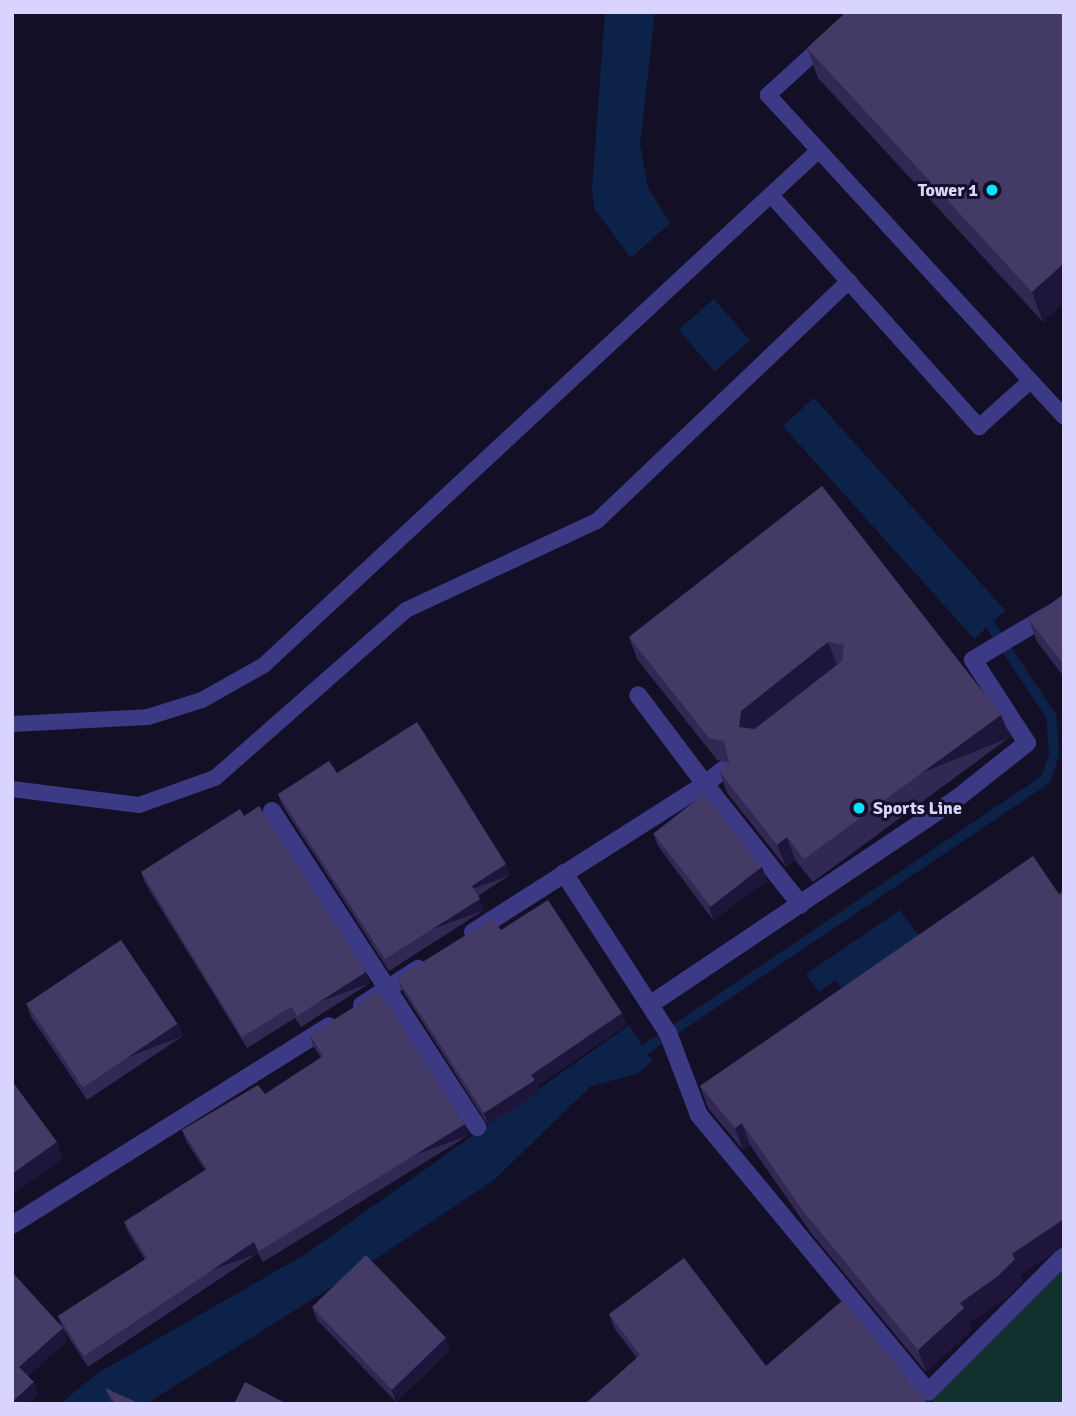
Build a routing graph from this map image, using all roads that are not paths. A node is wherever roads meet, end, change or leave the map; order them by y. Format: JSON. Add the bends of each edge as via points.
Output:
{"nodes":[{"id":1,"x":838,"y":31,"type":"edge"},
{"id":2,"x":819,"y":150,"type":"junction"},
{"id":3,"x":771,"y":195,"type":"junction"},
{"id":4,"x":849,"y":281,"type":"junction"},
{"id":5,"x":1030,"y":381,"type":"junction"},
{"id":6,"x":1064,"y":417,"type":"edge"},
{"id":7,"x":1059,"y":609,"type":"edge"},
{"id":8,"x":638,"y":695,"type":"dead end"},
{"id":9,"x":12,"y":724,"type":"edge"},
{"id":10,"x":723,"y":770,"type":"edge"},
{"id":11,"x":705,"y":784,"type":"junction"},
{"id":12,"x":12,"y":789,"type":"edge"},
{"id":13,"x":272,"y":811,"type":"dead end"},
{"id":14,"x":564,"y":873,"type":"junction"},
{"id":15,"x":801,"y":905,"type":"junction"},
{"id":16,"x":454,"y":946,"type":"edge"},
{"id":17,"x":431,"y":960,"type":"edge"},
{"id":18,"x":387,"y":989,"type":"junction"},
{"id":19,"x":650,"y":1004,"type":"junction"},
{"id":20,"x":477,"y":1127,"type":"edge"},
{"id":21,"x":12,"y":1225,"type":"edge"},
{"id":22,"x":1064,"y":1256,"type":"edge"}],
"edges":[{"from":1,"to":2,"type":"lane","via":[[768,95]]},
{"from":2,"to":3,"type":"lane"},
{"from":2,"to":5,"type":"lane"},
{"from":3,"to":4,"type":"lane"},
{"from":3,"to":9,"type":"lane","via":[[291,642],[234,685],[148,717]]},
{"from":4,"to":5,"type":"lane","via":[[979,427]]},
{"from":4,"to":12,"type":"lane","via":[[597,521],[413,605],[215,778],[139,805]]},
{"from":5,"to":6,"type":"lane"},
{"from":7,"to":15,"type":"street","via":[[973,660],[1027,743]]},
{"from":8,"to":11,"type":"street"},
{"from":10,"to":11,"type":"street"},
{"from":11,"to":14,"type":"street","via":[[632,836]]},
{"from":11,"to":15,"type":"street"},
{"from":13,"to":18,"type":"street"},
{"from":14,"to":16,"type":"street"},
{"from":14,"to":19,"type":"street"},
{"from":15,"to":19,"type":"street"},
{"from":17,"to":18,"type":"street"},
{"from":18,"to":20,"type":"street"},
{"from":18,"to":21,"type":"street"},
{"from":19,"to":22,"type":"street","via":[[668,1033],[699,1115],[928,1392]]}]}
